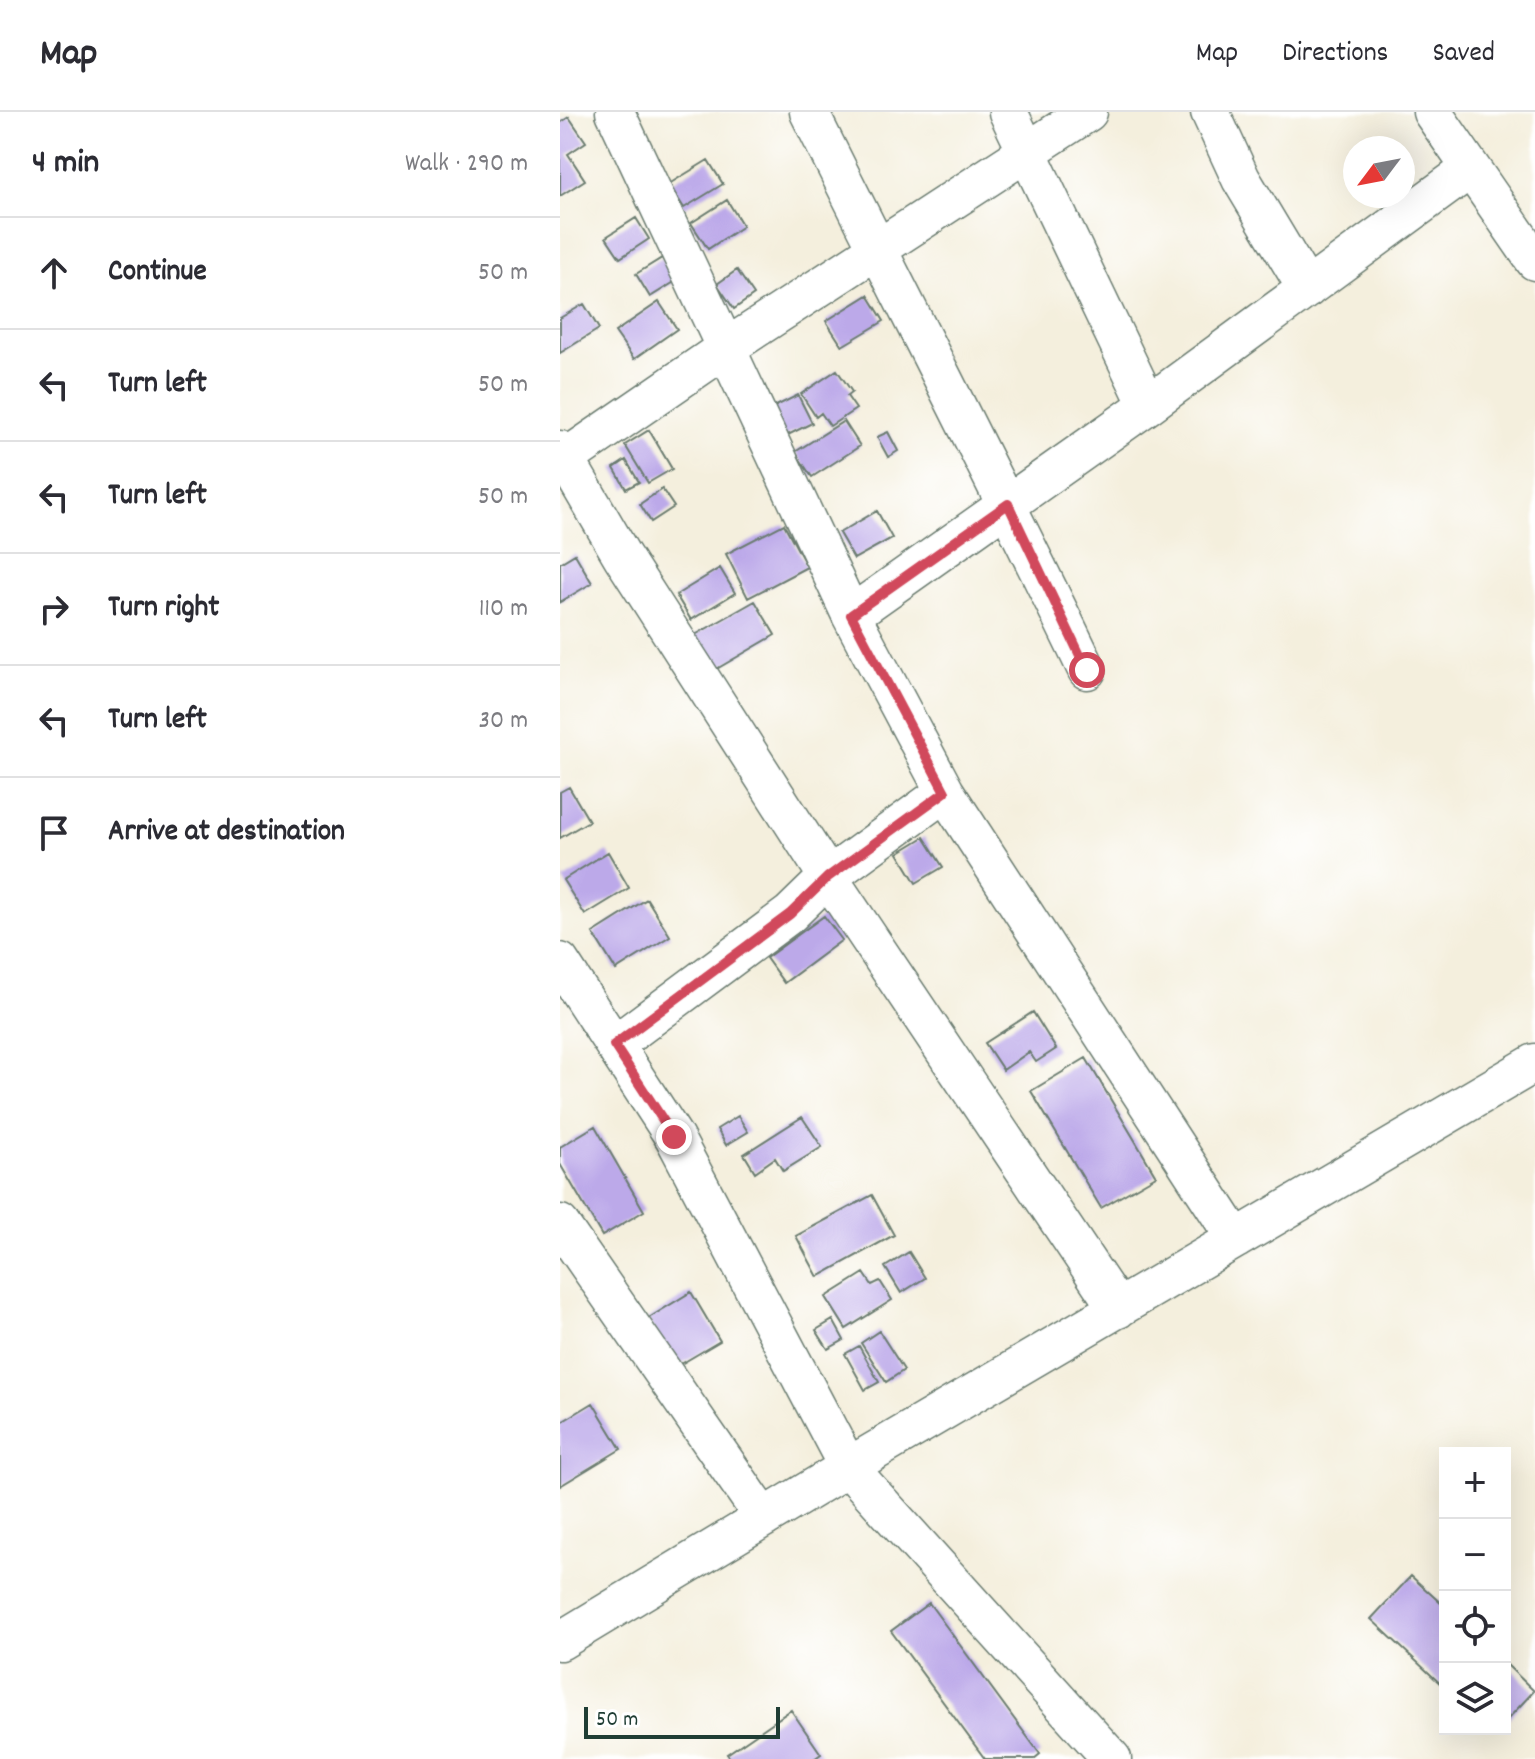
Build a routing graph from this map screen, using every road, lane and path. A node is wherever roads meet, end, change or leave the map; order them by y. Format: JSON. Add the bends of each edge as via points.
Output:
{"nodes":[{"id":1,"x":615,"y":112,"type":"edge"},
{"id":2,"x":809,"y":112,"type":"edge"},
{"id":3,"x":1008,"y":112,"type":"edge"},
{"id":4,"x":1088,"y":112,"type":"edge"},
{"id":5,"x":1210,"y":112,"type":"edge"},
{"id":6,"x":1432,"y":112,"type":"edge"},
{"id":7,"x":1027,"y":152,"type":"junction"},
{"id":8,"x":1470,"y":169,"type":"junction"},
{"id":9,"x":877,"y":250,"type":"junction"},
{"id":10,"x":1535,"y":261,"type":"edge"},
{"id":11,"x":1307,"y":289,"type":"junction"},
{"id":12,"x":726,"y":348,"type":"junction"},
{"id":13,"x":1148,"y":405,"type":"junction"},
{"id":14,"x":562,"y":457,"type":"edge"},
{"id":15,"x":1008,"y":504,"type":"junction"},
{"id":16,"x":851,"y":615,"type":"junction"},
{"id":17,"x":1087,"y":670,"type":"dead end"},
{"id":18,"x":945,"y":792,"type":"junction"},
{"id":19,"x":828,"y":877,"type":"junction"},
{"id":20,"x":560,"y":962,"type":"edge"},
{"id":21,"x":614,"y":1045,"type":"junction"},
{"id":22,"x":1535,"y":1063,"type":"edge"},
{"id":23,"x":560,"y":1224,"type":"edge"},
{"id":24,"x":1236,"y":1239,"type":"junction"},
{"id":25,"x":1118,"y":1309,"type":"junction"},
{"id":26,"x":848,"y":1467,"type":"junction"},
{"id":27,"x":764,"y":1518,"type":"junction"},
{"id":28,"x":560,"y":1641,"type":"edge"},
{"id":29,"x":1112,"y":1759,"type":"edge"}],
"edges":[{"from":1,"to":12,"type":"street"},
{"from":2,"to":9,"type":"street"},
{"from":3,"to":7,"type":"street"},
{"from":4,"to":7,"type":"street"},
{"from":5,"to":11,"type":"street","via":[[1241,179]]},
{"from":6,"to":8,"type":"street"},
{"from":7,"to":9,"type":"street"},
{"from":7,"to":13,"type":"street"},
{"from":8,"to":10,"type":"street"},
{"from":8,"to":11,"type":"street"},
{"from":9,"to":12,"type":"street"},
{"from":9,"to":15,"type":"street"},
{"from":11,"to":13,"type":"street"},
{"from":12,"to":14,"type":"street"},
{"from":12,"to":16,"type":"street"},
{"from":13,"to":15,"type":"street"},
{"from":14,"to":19,"type":"street"},
{"from":15,"to":16,"type":"street"},
{"from":15,"to":17,"type":"street"},
{"from":16,"to":18,"type":"street"},
{"from":18,"to":19,"type":"street"},
{"from":18,"to":24,"type":"street"},
{"from":19,"to":21,"type":"street","via":[[790,914]]},
{"from":19,"to":25,"type":"street"},
{"from":20,"to":21,"type":"street"},
{"from":21,"to":26,"type":"street","via":[[674,1137]]},
{"from":22,"to":24,"type":"street"},
{"from":23,"to":27,"type":"street"},
{"from":24,"to":25,"type":"street"},
{"from":25,"to":26,"type":"street"},
{"from":26,"to":27,"type":"street"},
{"from":26,"to":29,"type":"street"},
{"from":27,"to":28,"type":"street"}]}
